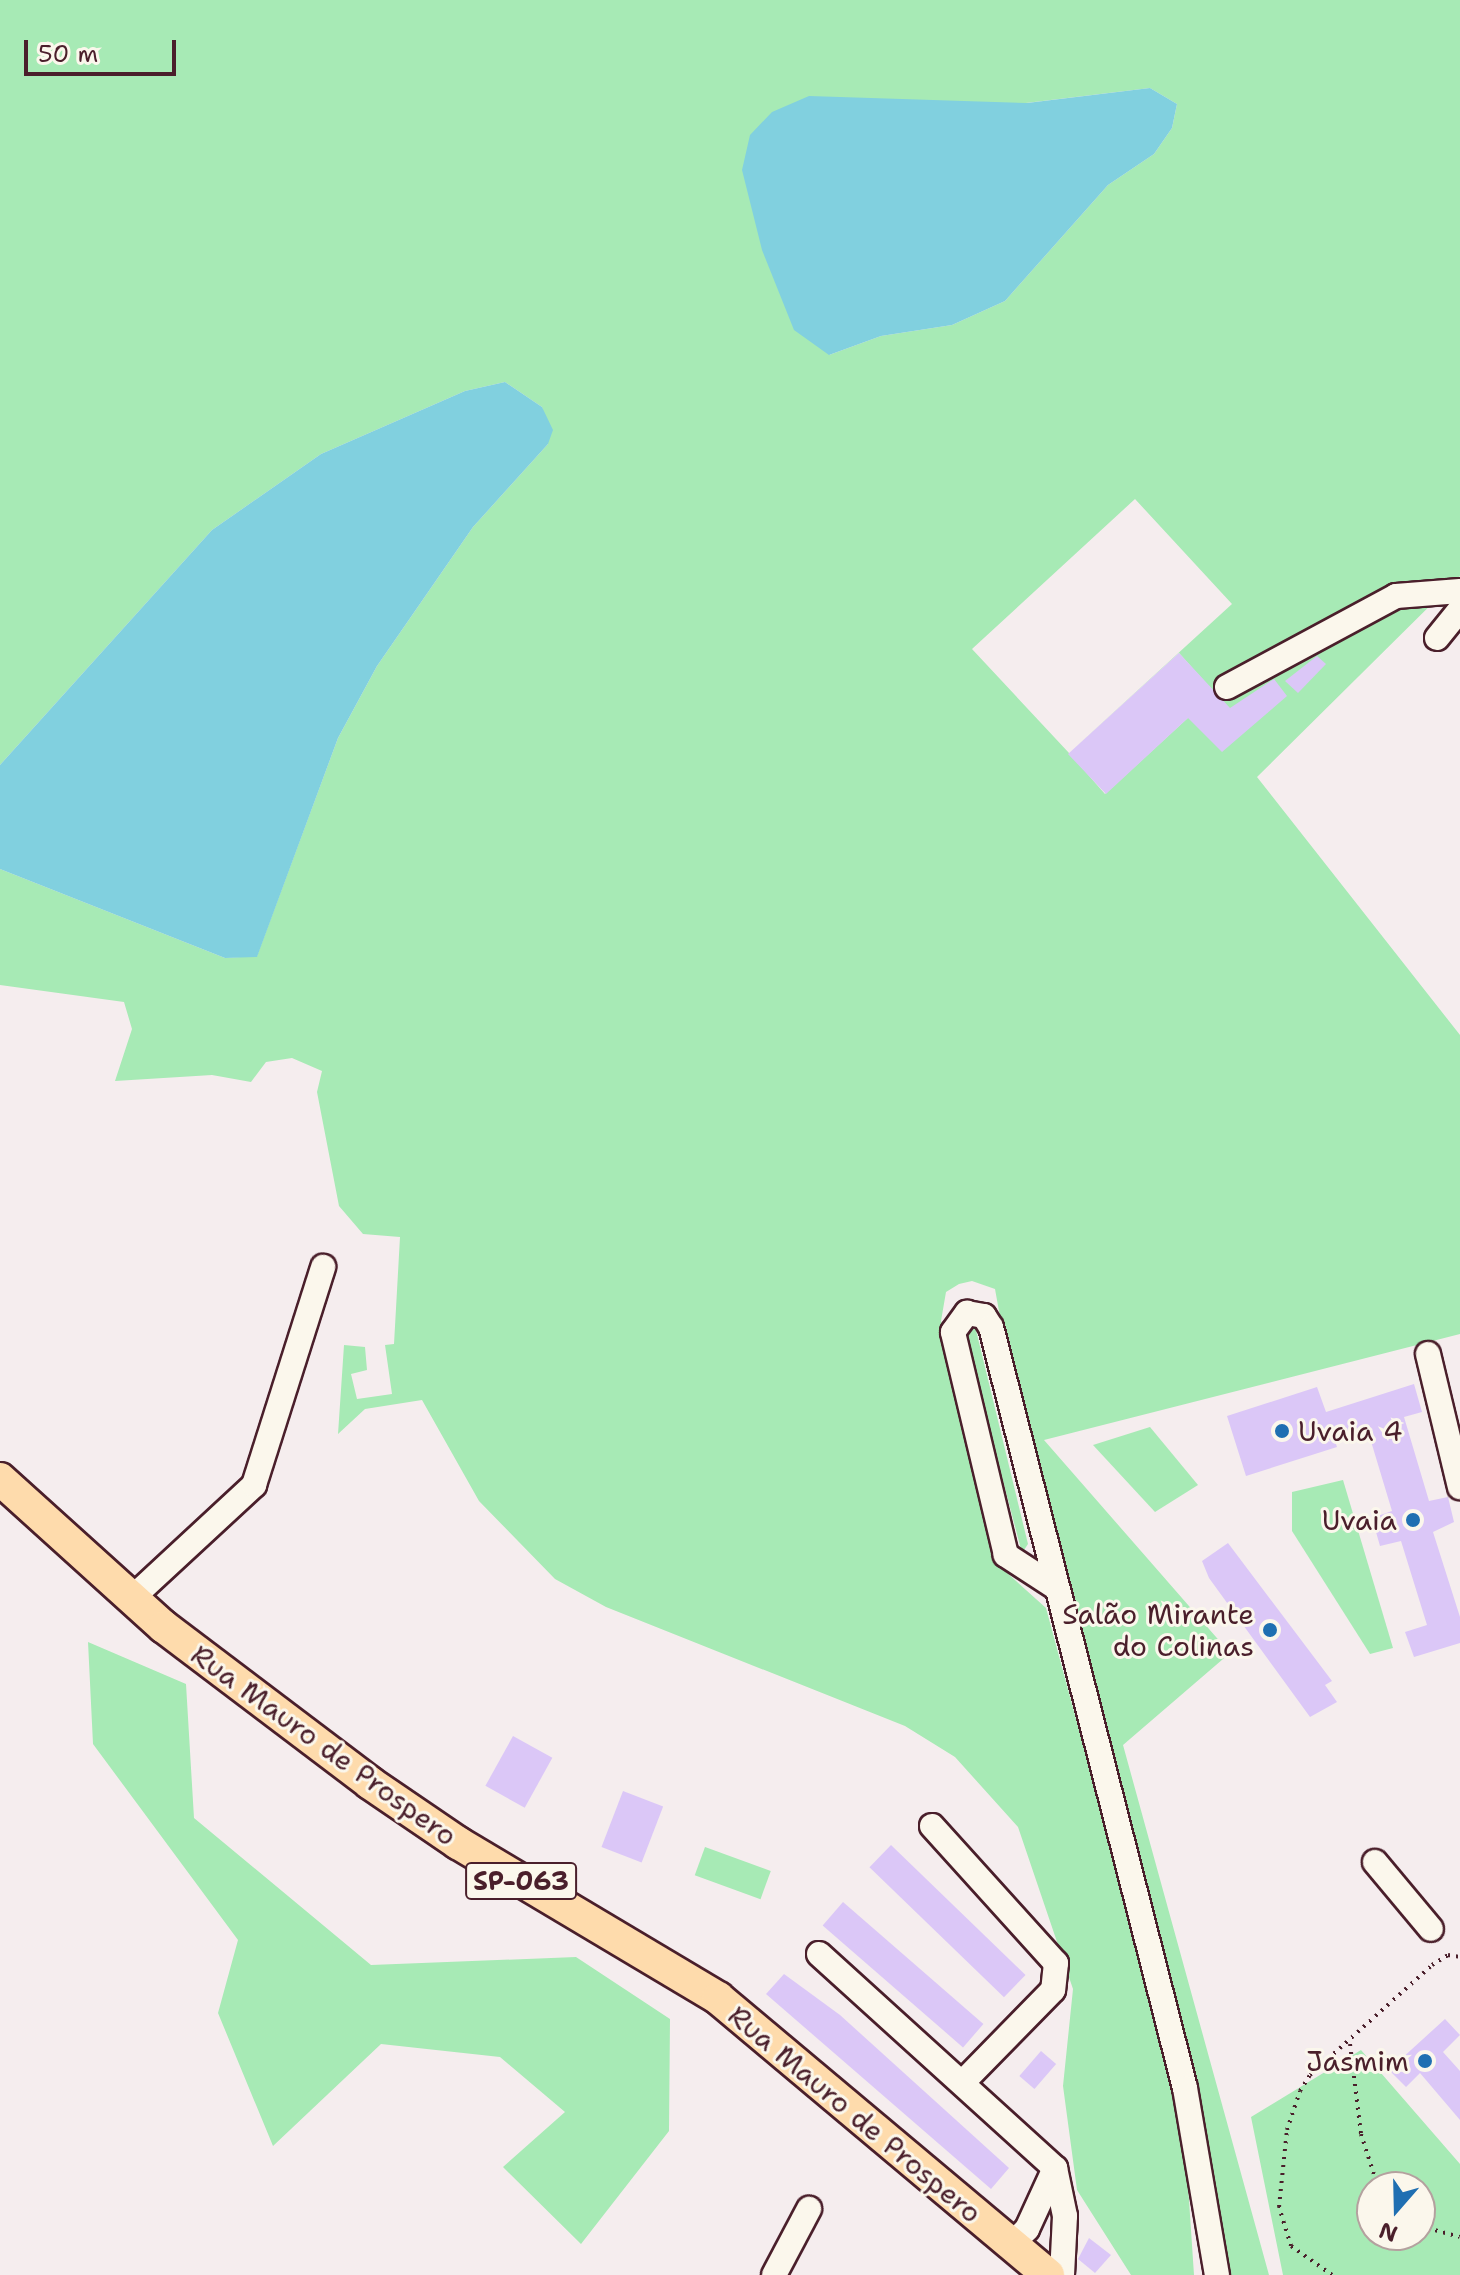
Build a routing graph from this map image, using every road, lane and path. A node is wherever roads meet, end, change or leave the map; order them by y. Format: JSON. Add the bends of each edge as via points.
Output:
{"nodes":[{"id":1,"x":1460,"y":591,"type":"edge"},
{"id":2,"x":1460,"y":610,"type":"edge"},
{"id":3,"x":1437,"y":638,"type":"dead end"},
{"id":4,"x":1227,"y":687,"type":"dead end"},
{"id":5,"x":323,"y":1267,"type":"dead end"},
{"id":6,"x":1428,"y":1354,"type":"dead end"},
{"id":7,"x":0,"y":1479,"type":"edge"},
{"id":8,"x":1460,"y":1487,"type":"edge"},
{"id":9,"x":1055,"y":1587,"type":"junction"},
{"id":10,"x":131,"y":1599,"type":"junction"},
{"id":11,"x":932,"y":1826,"type":"dead end"},
{"id":12,"x":1375,"y":1862,"type":"dead end"},
{"id":13,"x":1431,"y":1929,"type":"dead end"},
{"id":14,"x":819,"y":1954,"type":"dead end"},
{"id":15,"x":1460,"y":1957,"type":"edge"},
{"id":16,"x":1350,"y":2044,"type":"junction"},
{"id":17,"x":965,"y":2080,"type":"junction"},
{"id":18,"x":1055,"y":2168,"type":"junction"},
{"id":19,"x":1373,"y":2171,"type":"edge"},
{"id":20,"x":809,"y":2209,"type":"dead end"},
{"id":21,"x":1436,"y":2230,"type":"edge"},
{"id":22,"x":1460,"y":2237,"type":"edge"},
{"id":23,"x":1010,"y":2246,"type":"junction"},
{"id":24,"x":774,"y":2275,"type":"edge"},
{"id":25,"x":1048,"y":2275,"type":"edge"},
{"id":26,"x":1062,"y":2275,"type":"edge"},
{"id":27,"x":1217,"y":2275,"type":"edge"},
{"id":28,"x":1332,"y":2275,"type":"edge"}],
"edges":[{"from":1,"to":4,"type":"street","via":[[1396,596]]},
{"from":2,"to":3,"type":"street"},
{"from":5,"to":10,"type":"street","via":[[254,1485]]},
{"from":6,"to":8,"type":"street"},
{"from":7,"to":10,"type":"main road","name":"Rua Mauro de Prospero","number":"SP-063"},
{"from":9,"to":9,"type":"street","via":[[991,1327],[984,1316],[967,1313],[953,1332],[1006,1555]]},
{"from":9,"to":27,"type":"street","via":[[1185,2088]]},
{"from":10,"to":23,"type":"main road","name":"Rua Mauro de Prospero","number":"SP-063","via":[[458,1843],[718,1998]]},
{"from":11,"to":17,"type":"street","via":[[1056,1963],[1053,1990]]},
{"from":12,"to":13,"type":"street"},
{"from":14,"to":17,"type":"street"},
{"from":15,"to":16,"type":"path","via":[[1440,1958],[1371,2017]]},
{"from":16,"to":19,"type":"path","via":[[1361,2134]]},
{"from":16,"to":28,"type":"path","via":[[1310,2075],[1300,2091],[1280,2182],[1283,2228],[1291,2246]]},
{"from":17,"to":18,"type":"street"},
{"from":18,"to":23,"type":"street","via":[[1027,2229]]},
{"from":18,"to":26,"type":"street","via":[[1065,2216]]},
{"from":20,"to":24,"type":"street"},
{"from":21,"to":22,"type":"path"},
{"from":23,"to":25,"type":"main road","name":"Rua Mauro de Prospero","number":"SP-063"}]}
